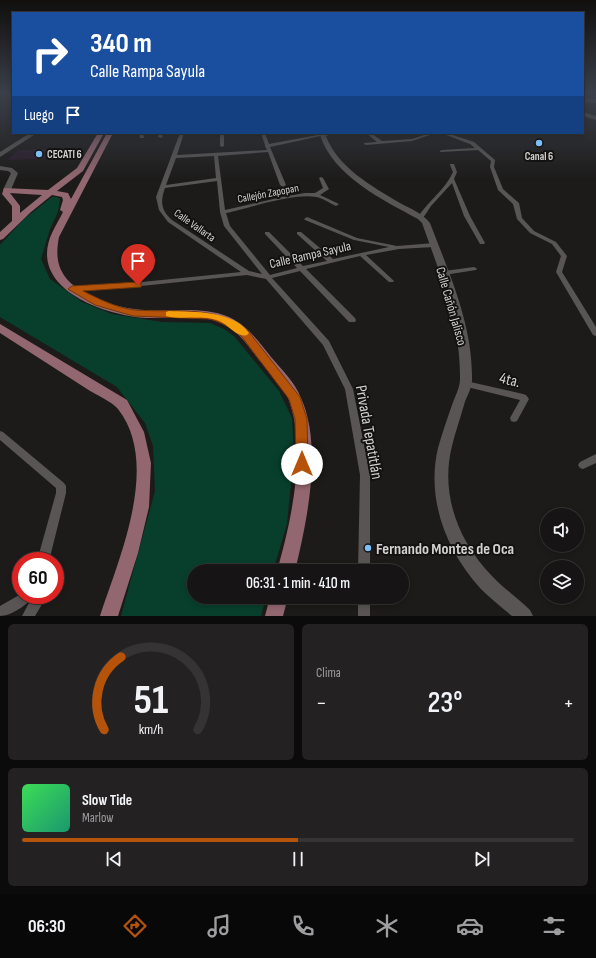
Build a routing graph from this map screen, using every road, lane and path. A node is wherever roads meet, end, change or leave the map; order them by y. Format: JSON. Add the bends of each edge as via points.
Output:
{"nodes":[{"id":1,"x":32,"y":134,"type":"edge"},
{"id":2,"x":100,"y":134,"type":"edge"},
{"id":3,"x":109,"y":134,"type":"edge"},
{"id":4,"x":182,"y":134,"type":"edge"},
{"id":5,"x":222,"y":134,"type":"edge"},
{"id":6,"x":263,"y":134,"type":"edge"},
{"id":7,"x":328,"y":134,"type":"edge"},
{"id":8,"x":369,"y":134,"type":"edge"},
{"id":9,"x":431,"y":134,"type":"edge"},
{"id":10,"x":446,"y":134,"type":"edge"},
{"id":11,"x":323,"y":135,"type":"junction"},
{"id":12,"x":381,"y":143,"type":"junction"},
{"id":13,"x":366,"y":144,"type":"dead end"},
{"id":14,"x":222,"y":146,"type":"dead end"},
{"id":15,"x":268,"y":148,"type":"junction"},
{"id":16,"x":479,"y":149,"type":"junction"},
{"id":17,"x":442,"y":151,"type":"dead end"},
{"id":18,"x":216,"y":154,"type":"junction"},
{"id":19,"x":0,"y":155,"type":"edge"},
{"id":20,"x":174,"y":157,"type":"junction"},
{"id":21,"x":452,"y":165,"type":"dead end"},
{"id":22,"x":0,"y":168,"type":"edge"},
{"id":23,"x":80,"y":169,"type":"junction"},
{"id":24,"x":321,"y":178,"type":"dead end"},
{"id":25,"x":219,"y":179,"type":"junction"},
{"id":26,"x":453,"y":180,"type":"junction"},
{"id":27,"x":283,"y":185,"type":"dead end"},
{"id":28,"x":162,"y":187,"type":"junction"},
{"id":29,"x":7,"y":190,"type":"junction"},
{"id":30,"x":79,"y":191,"type":"junction"},
{"id":31,"x":51,"y":192,"type":"junction"},
{"id":32,"x":316,"y":195,"type":"junction"},
{"id":33,"x":336,"y":204,"type":"dead end"},
{"id":34,"x":223,"y":212,"type":"junction"},
{"id":35,"x":421,"y":217,"type":"junction"},
{"id":36,"x":63,"y":219,"type":"junction"},
{"id":37,"x":307,"y":219,"type":"dead end"},
{"id":38,"x":16,"y":220,"type":"junction"},
{"id":39,"x":267,"y":233,"type":"dead end"},
{"id":40,"x":299,"y":233,"type":"dead end"},
{"id":41,"x":0,"y":237,"type":"edge"},
{"id":42,"x":482,"y":243,"type":"dead end"},
{"id":43,"x":434,"y":245,"type":"junction"},
{"id":44,"x":399,"y":247,"type":"junction"},
{"id":45,"x":361,"y":254,"type":"junction"},
{"id":46,"x":331,"y":261,"type":"junction"},
{"id":47,"x":474,"y":268,"type":"dead end"},
{"id":48,"x":302,"y":269,"type":"junction"},
{"id":49,"x":247,"y":273,"type":"junction"},
{"id":50,"x":444,"y":273,"type":"junction"},
{"id":51,"x":268,"y":277,"type":"junction"},
{"id":52,"x":391,"y":281,"type":"dead end"},
{"id":53,"x":72,"y":289,"type":"junction"},
{"id":54,"x":352,"y":320,"type":"dead end"},
{"id":55,"x":0,"y":328,"type":"edge"},
{"id":56,"x":596,"y":333,"type":"edge"},
{"id":57,"x":466,"y":384,"type":"junction"},
{"id":58,"x":514,"y":418,"type":"dead end"},
{"id":59,"x":0,"y":435,"type":"edge"},
{"id":60,"x":596,"y":458,"type":"edge"},
{"id":61,"x":583,"y":465,"type":"dead end"},
{"id":62,"x":45,"y":552,"type":"edge"},
{"id":63,"x":288,"y":564,"type":"edge"},
{"id":64,"x":364,"y":564,"type":"edge"},
{"id":65,"x":16,"y":604,"type":"edge"},
{"id":66,"x":35,"y":604,"type":"edge"},
{"id":67,"x":277,"y":604,"type":"edge"},
{"id":68,"x":364,"y":604,"type":"edge"},
{"id":69,"x":0,"y":612,"type":"edge"},
{"id":70,"x":28,"y":616,"type":"edge"},
{"id":71,"x":109,"y":616,"type":"edge"},
{"id":72,"x":274,"y":616,"type":"edge"},
{"id":73,"x":364,"y":616,"type":"edge"},
{"id":74,"x":524,"y":616,"type":"edge"}],
"edges":[{"from":1,"to":19,"type":"street"},
{"from":2,"to":23,"type":"main road"},
{"from":3,"to":30,"type":"main road"},
{"from":4,"to":20,"type":"street","name":"Calle Vallarta"},
{"from":5,"to":14,"type":"street"},
{"from":6,"to":15,"type":"street"},
{"from":7,"to":11,"type":"street"},
{"from":8,"to":12,"type":"street"},
{"from":9,"to":12,"type":"street","via":[[412,140]]},
{"from":10,"to":16,"type":"street","via":[[472,143]]},
{"from":11,"to":15,"type":"street"},
{"from":11,"to":35,"type":"street","via":[[329,151],[340,164],[377,192]]},
{"from":12,"to":13,"type":"street"},
{"from":15,"to":18,"type":"street"},
{"from":15,"to":27,"type":"street"},
{"from":16,"to":17,"type":"street"},
{"from":16,"to":56,"type":"street","via":[[493,162],[492,167],[501,190],[516,203],[519,218],[530,230],[554,243],[561,251],[564,256],[559,272]]},
{"from":18,"to":20,"type":"street"},
{"from":18,"to":25,"type":"street","name":"Privada Tepatitlán"},
{"from":20,"to":28,"type":"street","name":"Calle Vallarta"},
{"from":21,"to":26,"type":"street","via":[[455,172]]},
{"from":22,"to":29,"type":"street","via":[[14,173]]},
{"from":23,"to":30,"type":"main road","via":[[79,175],[68,186]]},
{"from":23,"to":31,"type":"main road"},
{"from":24,"to":32,"type":"street","name":"Callejón Zapopan","via":[[326,189]]},
{"from":25,"to":28,"type":"street"},
{"from":25,"to":34,"type":"street","name":"Privada Tepatitlán"},
{"from":26,"to":35,"type":"street","via":[[427,207]]},
{"from":26,"to":42,"type":"street","via":[[467,216]]},
{"from":28,"to":49,"type":"street","name":"Calle Vallarta","via":[[159,206],[166,218]]},
{"from":29,"to":31,"type":"main road","via":[[26,194]]},
{"from":29,"to":38,"type":"main road","via":[[6,194],[16,206]]},
{"from":30,"to":36,"type":"main road"},
{"from":31,"to":36,"type":"main road","via":[[67,197]]},
{"from":31,"to":38,"type":"main road"},
{"from":32,"to":33,"type":"street","name":"Callejón Zapopan"},
{"from":32,"to":34,"type":"street","name":"Callejón Zapopan","via":[[275,200]]},
{"from":34,"to":51,"type":"street","name":"Privada Tepatitlán","via":[[227,226]]},
{"from":35,"to":43,"type":"street","name":"Calle Cañón Jalisco","via":[[426,223]]},
{"from":36,"to":53,"type":"main road","via":[[54,237],[51,255],[55,270]]},
{"from":37,"to":44,"type":"street","via":[[356,239]]},
{"from":38,"to":41,"type":"main road"},
{"from":39,"to":48,"type":"street"},
{"from":40,"to":46,"type":"street"},
{"from":43,"to":44,"type":"street","name":"Calle Rampa Sayula"},
{"from":43,"to":50,"type":"street","name":"Calle Cañón Jalisco"},
{"from":44,"to":45,"type":"street","name":"Calle Rampa Sayula"},
{"from":45,"to":46,"type":"street","name":"Calle Rampa Sayula"},
{"from":45,"to":52,"type":"street"},
{"from":46,"to":48,"type":"street","name":"Calle Rampa Sayula"},
{"from":47,"to":50,"type":"street"},
{"from":48,"to":51,"type":"street","name":"Calle Rampa Sayula"},
{"from":48,"to":54,"type":"street"},
{"from":49,"to":51,"type":"street","name":"Calle Rampa Sayula"},
{"from":49,"to":53,"type":"street","name":"Calle Rampa Sayula"},
{"from":50,"to":57,"type":"street","name":"Calle Cañón Jalisco","via":[[463,335]]},
{"from":51,"to":64,"type":"street","name":"Privada Tepatitlán","via":[[326,343],[349,390],[365,475]]},
{"from":53,"to":63,"type":"main road","via":[[98,303],[133,313],[190,314],[225,320],[246,335],[288,388],[294,397],[301,419],[302,464],[296,526]]},
{"from":55,"to":71,"type":"main road","via":[[122,404],[134,424],[141,443],[144,474],[140,513]]},
{"from":57,"to":58,"type":"street","name":"4ta.","via":[[523,397],[525,399]]},
{"from":57,"to":74,"type":"street","name":"Calle Cañón Jalisco","via":[[444,450],[441,471],[442,502],[456,542],[468,561],[486,582]]},
{"from":59,"to":62,"type":"street","via":[[61,486]]},
{"from":60,"to":61,"type":"street"},
{"from":65,"to":69,"type":"street"},
{"from":66,"to":70,"type":"street"},
{"from":67,"to":72,"type":"main road"},
{"from":68,"to":73,"type":"street"}]}
